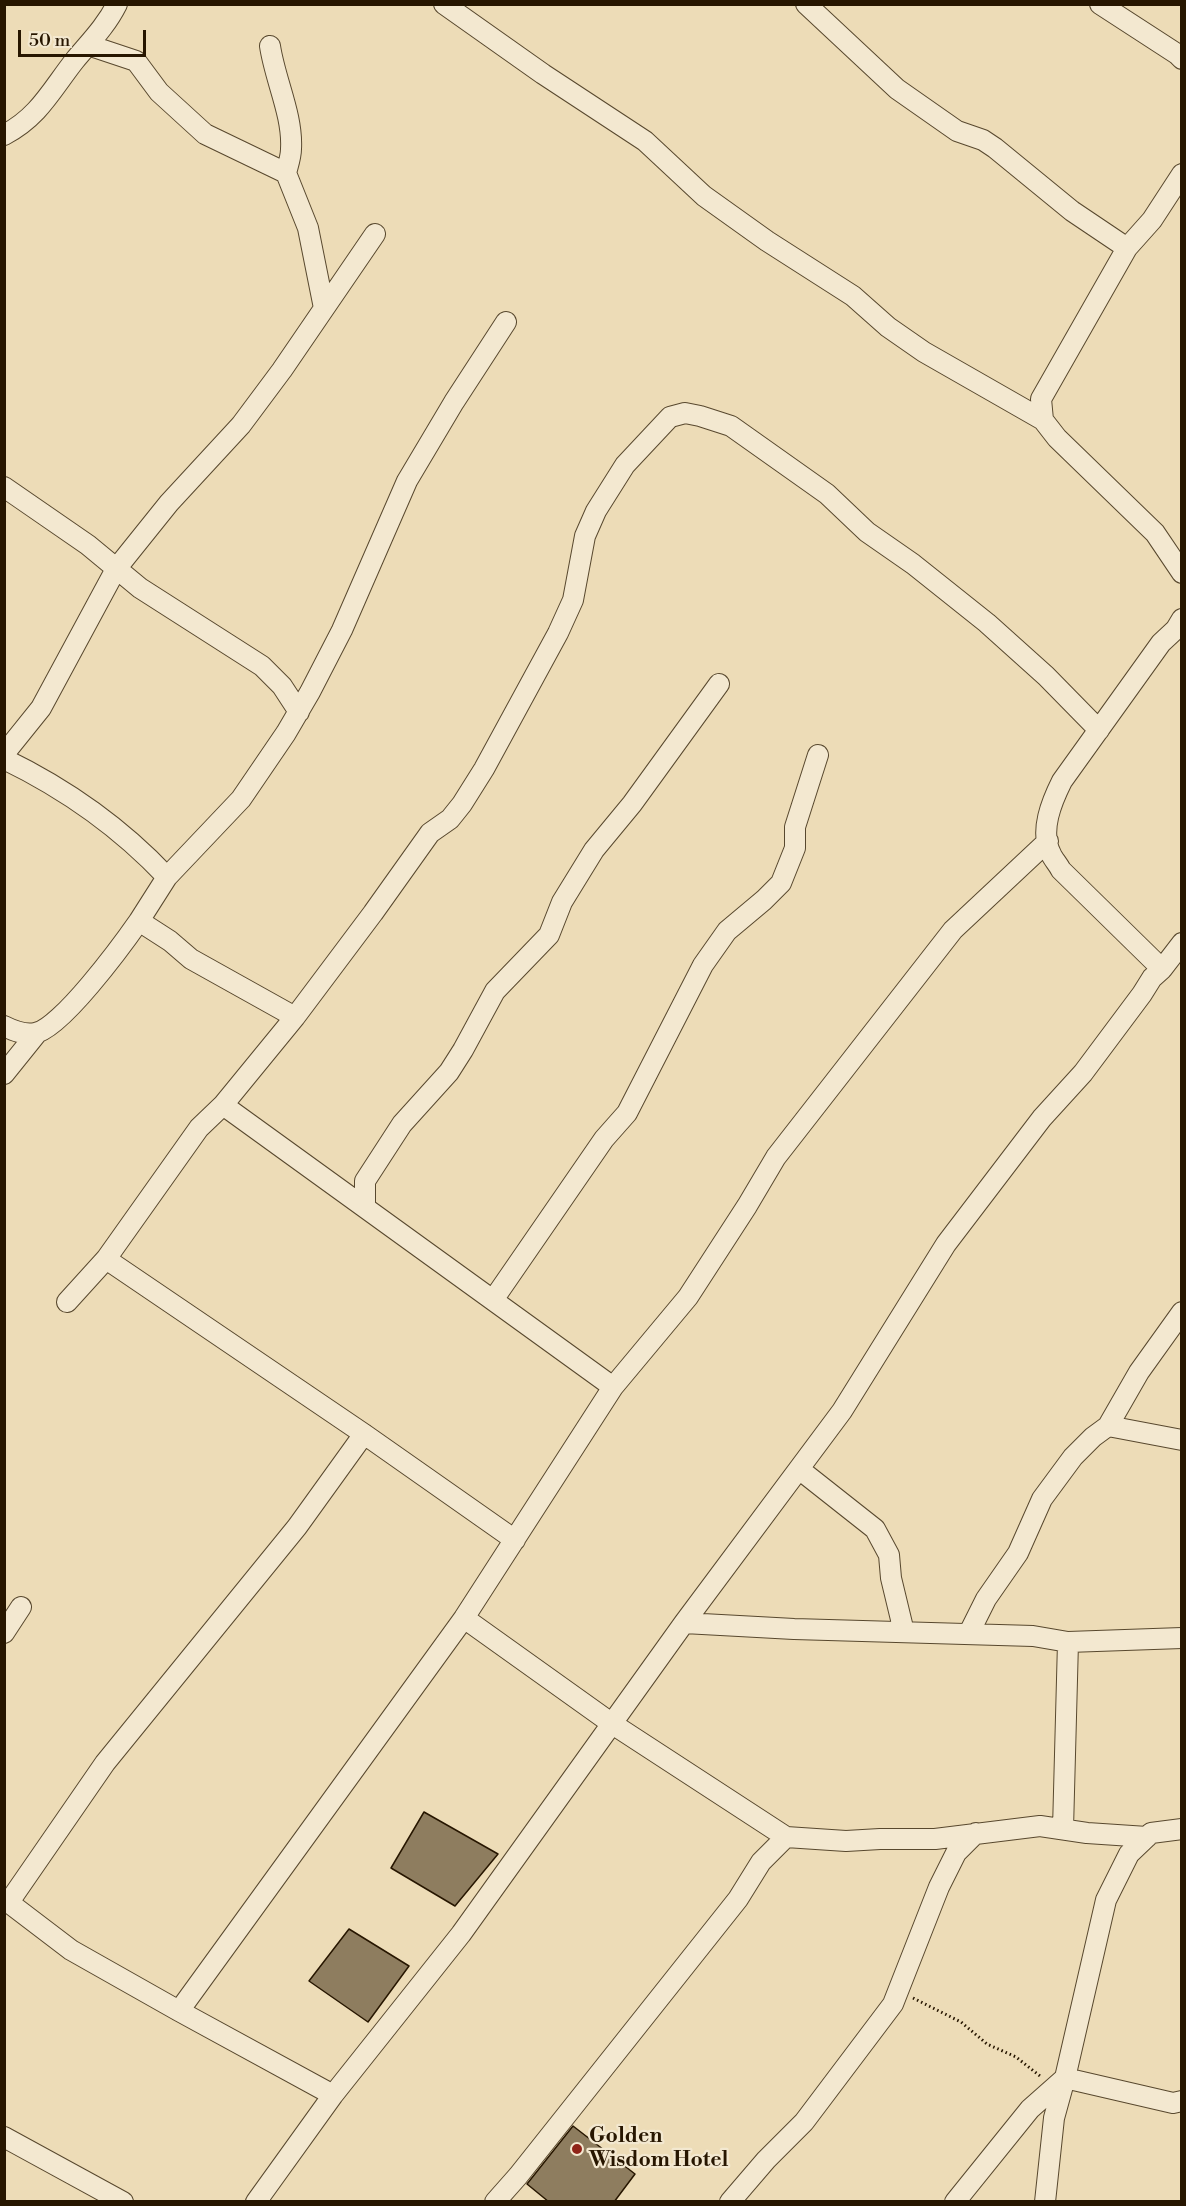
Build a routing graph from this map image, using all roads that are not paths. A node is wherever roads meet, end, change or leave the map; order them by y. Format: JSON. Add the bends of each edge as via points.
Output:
{"nodes":[{"id":1,"x":117,"y":4,"type":"edge"},
{"id":2,"x":444,"y":4,"type":"edge"},
{"id":3,"x":806,"y":4,"type":"edge"},
{"id":4,"x":1100,"y":4,"type":"edge"},
{"id":5,"x":88,"y":45,"type":"junction"},
{"id":6,"x":270,"y":46,"type":"dead end"},
{"id":7,"x":1182,"y":59,"type":"edge"},
{"id":8,"x":4,"y":135,"type":"edge"},
{"id":9,"x":286,"y":173,"type":"junction"},
{"id":10,"x":1182,"y":174,"type":"edge"},
{"id":11,"x":375,"y":234,"type":"dead end"},
{"id":12,"x":1127,"y":248,"type":"junction"},
{"id":13,"x":324,"y":308,"type":"junction"},
{"id":14,"x":506,"y":322,"type":"dead end"},
{"id":15,"x":1042,"y":420,"type":"junction"},
{"id":16,"x":4,"y":487,"type":"edge"},
{"id":17,"x":116,"y":569,"type":"junction"},
{"id":18,"x":1182,"y":573,"type":"edge"},
{"id":19,"x":1182,"y":619,"type":"edge"},
{"id":20,"x":718,"y":684,"type":"dead end"},
{"id":21,"x":299,"y":712,"type":"junction"},
{"id":22,"x":1099,"y":730,"type":"junction"},
{"id":23,"x":818,"y":755,"type":"dead end"},
{"id":24,"x":4,"y":756,"type":"edge"},
{"id":25,"x":1048,"y":841,"type":"junction"},
{"id":26,"x":167,"y":878,"type":"junction"},
{"id":27,"x":139,"y":921,"type":"junction"},
{"id":28,"x":1182,"y":942,"type":"edge"},
{"id":29,"x":1162,"y":969,"type":"junction"},
{"id":30,"x":295,"y":1017,"type":"junction"},
{"id":31,"x":4,"y":1026,"type":"edge"},
{"id":32,"x":37,"y":1034,"type":"junction"},
{"id":33,"x":4,"y":1074,"type":"edge"},
{"id":34,"x":224,"y":1105,"type":"junction"},
{"id":35,"x":365,"y":1207,"type":"junction"},
{"id":36,"x":106,"y":1259,"type":"junction"},
{"id":37,"x":493,"y":1300,"type":"junction"},
{"id":38,"x":67,"y":1302,"type":"dead end"},
{"id":39,"x":1182,"y":1312,"type":"edge"},
{"id":40,"x":613,"y":1387,"type":"junction"},
{"id":41,"x":1108,"y":1426,"type":"junction"},
{"id":42,"x":364,"y":1434,"type":"junction"},
{"id":43,"x":1182,"y":1440,"type":"edge"},
{"id":44,"x":799,"y":1469,"type":"junction"},
{"id":45,"x":515,"y":1540,"type":"junction"},
{"id":46,"x":21,"y":1607,"type":"dead end"},
{"id":47,"x":464,"y":1618,"type":"junction"},
{"id":48,"x":684,"y":1623,"type":"junction"},
{"id":49,"x":904,"y":1632,"type":"junction"},
{"id":50,"x":4,"y":1633,"type":"edge"},
{"id":51,"x":969,"y":1633,"type":"junction"},
{"id":52,"x":1182,"y":1638,"type":"edge"},
{"id":53,"x":1068,"y":1642,"type":"junction"},
{"id":54,"x":611,"y":1723,"type":"junction"},
{"id":55,"x":1063,"y":1829,"type":"junction"},
{"id":56,"x":1182,"y":1829,"type":"edge"},
{"id":57,"x":976,"y":1833,"type":"junction"},
{"id":58,"x":786,"y":1837,"type":"junction"},
{"id":59,"x":1147,"y":1837,"type":"junction"},
{"id":60,"x":7,"y":1900,"type":"edge"},
{"id":61,"x":179,"y":2011,"type":"junction"},
{"id":62,"x":1061,"y":2082,"type":"junction"},
{"id":63,"x":333,"y":2095,"type":"junction"},
{"id":64,"x":1182,"y":2101,"type":"edge"},
{"id":65,"x":4,"y":2137,"type":"edge"},
{"id":66,"x":123,"y":2202,"type":"edge"},
{"id":67,"x":256,"y":2202,"type":"edge"},
{"id":68,"x":495,"y":2202,"type":"edge"},
{"id":69,"x":730,"y":2202,"type":"edge"},
{"id":70,"x":955,"y":2202,"type":"edge"},
{"id":71,"x":1045,"y":2202,"type":"edge"}],
"edges":[{"from":1,"to":5,"type":"street"},
{"from":2,"to":15,"type":"street","via":[[638,135],[704,196],[854,296],[888,327]]},
{"from":3,"to":12,"type":"street","via":[[897,89],[957,130],[989,144],[1072,211]]},
{"from":4,"to":7,"type":"street"},
{"from":5,"to":8,"type":"street","via":[[45,103]]},
{"from":5,"to":9,"type":"street","via":[[136,62],[159,92],[205,134]]},
{"from":6,"to":9,"type":"street","via":[[287,114],[291,150]]},
{"from":9,"to":13,"type":"street","via":[[308,228]]},
{"from":10,"to":12,"type":"street","via":[[1152,220]]},
{"from":11,"to":13,"type":"street"},
{"from":12,"to":15,"type":"street","via":[[1041,399]]},
{"from":13,"to":17,"type":"street","via":[[241,424],[169,502]]},
{"from":14,"to":21,"type":"street","via":[[407,481],[342,630]]},
{"from":15,"to":18,"type":"street","via":[[1155,533]]},
{"from":16,"to":17,"type":"street"},
{"from":17,"to":21,"type":"street","via":[[262,666],[282,686]]},
{"from":17,"to":24,"type":"street","via":[[41,708]]},
{"from":19,"to":22,"type":"street"},
{"from":20,"to":35,"type":"street","via":[[594,850],[562,902],[549,934],[495,991],[448,1072],[402,1124],[365,1181]]},
{"from":21,"to":26,"type":"street","via":[[241,798]]},
{"from":22,"to":25,"type":"street","via":[[1051,803]]},
{"from":22,"to":30,"type":"street","via":[[987,623],[867,532],[827,494],[730,426],[685,413],[670,417],[625,465],[596,511],[585,536],[573,600],[484,769],[450,819],[430,833]]},
{"from":23,"to":37,"type":"street","via":[[795,827],[795,848],[781,883],[727,931],[703,965],[627,1113],[604,1139]]},
{"from":24,"to":26,"type":"street","via":[[82,804],[142,852]]},
{"from":25,"to":29,"type":"street","via":[[1061,870]]},
{"from":25,"to":40,"type":"street","via":[[953,930],[776,1157],[688,1297]]},
{"from":26,"to":27,"type":"street"},
{"from":27,"to":30,"type":"street","via":[[191,959]]},
{"from":27,"to":32,"type":"street","via":[[67,1011]]},
{"from":28,"to":29,"type":"street"},
{"from":29,"to":44,"type":"street","via":[[946,1245],[842,1411]]},
{"from":30,"to":34,"type":"street"},
{"from":31,"to":32,"type":"street","via":[[16,1032]]},
{"from":32,"to":33,"type":"street"},
{"from":34,"to":35,"type":"street"},
{"from":34,"to":36,"type":"street","via":[[199,1128]]},
{"from":35,"to":37,"type":"street"},
{"from":36,"to":38,"type":"street"},
{"from":36,"to":42,"type":"street"},
{"from":37,"to":40,"type":"street"},
{"from":39,"to":41,"type":"street","via":[[1139,1372]]},
{"from":40,"to":45,"type":"street"},
{"from":41,"to":43,"type":"street"},
{"from":41,"to":51,"type":"street","via":[[1073,1457],[1042,1499],[1018,1553],[986,1599]]},
{"from":42,"to":45,"type":"street"},
{"from":42,"to":60,"type":"street","via":[[297,1527],[105,1763]]},
{"from":44,"to":48,"type":"street"},
{"from":44,"to":49,"type":"street","via":[[875,1529],[889,1555]]},
{"from":45,"to":47,"type":"street"},
{"from":46,"to":50,"type":"street"},
{"from":47,"to":54,"type":"street"},
{"from":47,"to":61,"type":"street"},
{"from":48,"to":49,"type":"street"},
{"from":48,"to":54,"type":"street"},
{"from":49,"to":51,"type":"street"},
{"from":51,"to":53,"type":"street"},
{"from":52,"to":53,"type":"street"},
{"from":53,"to":55,"type":"street"},
{"from":54,"to":58,"type":"street"},
{"from":54,"to":63,"type":"street","via":[[461,1934]]},
{"from":55,"to":57,"type":"street","via":[[1040,1826]]},
{"from":55,"to":59,"type":"street"},
{"from":56,"to":59,"type":"street","via":[[1151,1833]]},
{"from":57,"to":58,"type":"street","via":[[935,1839],[846,1842]]},
{"from":57,"to":69,"type":"street","via":[[956,1853],[939,1887],[893,2004],[804,2122]]},
{"from":58,"to":68,"type":"street","via":[[761,1862],[738,1899]]},
{"from":59,"to":62,"type":"street","via":[[1129,1854],[1106,1900]]},
{"from":60,"to":61,"type":"street","via":[[71,1950]]},
{"from":61,"to":63,"type":"street"},
{"from":62,"to":64,"type":"street","via":[[1173,2103]]},
{"from":62,"to":70,"type":"street","via":[[1030,2109]]},
{"from":62,"to":71,"type":"street"},
{"from":63,"to":67,"type":"street"},
{"from":65,"to":66,"type":"street"}]}
